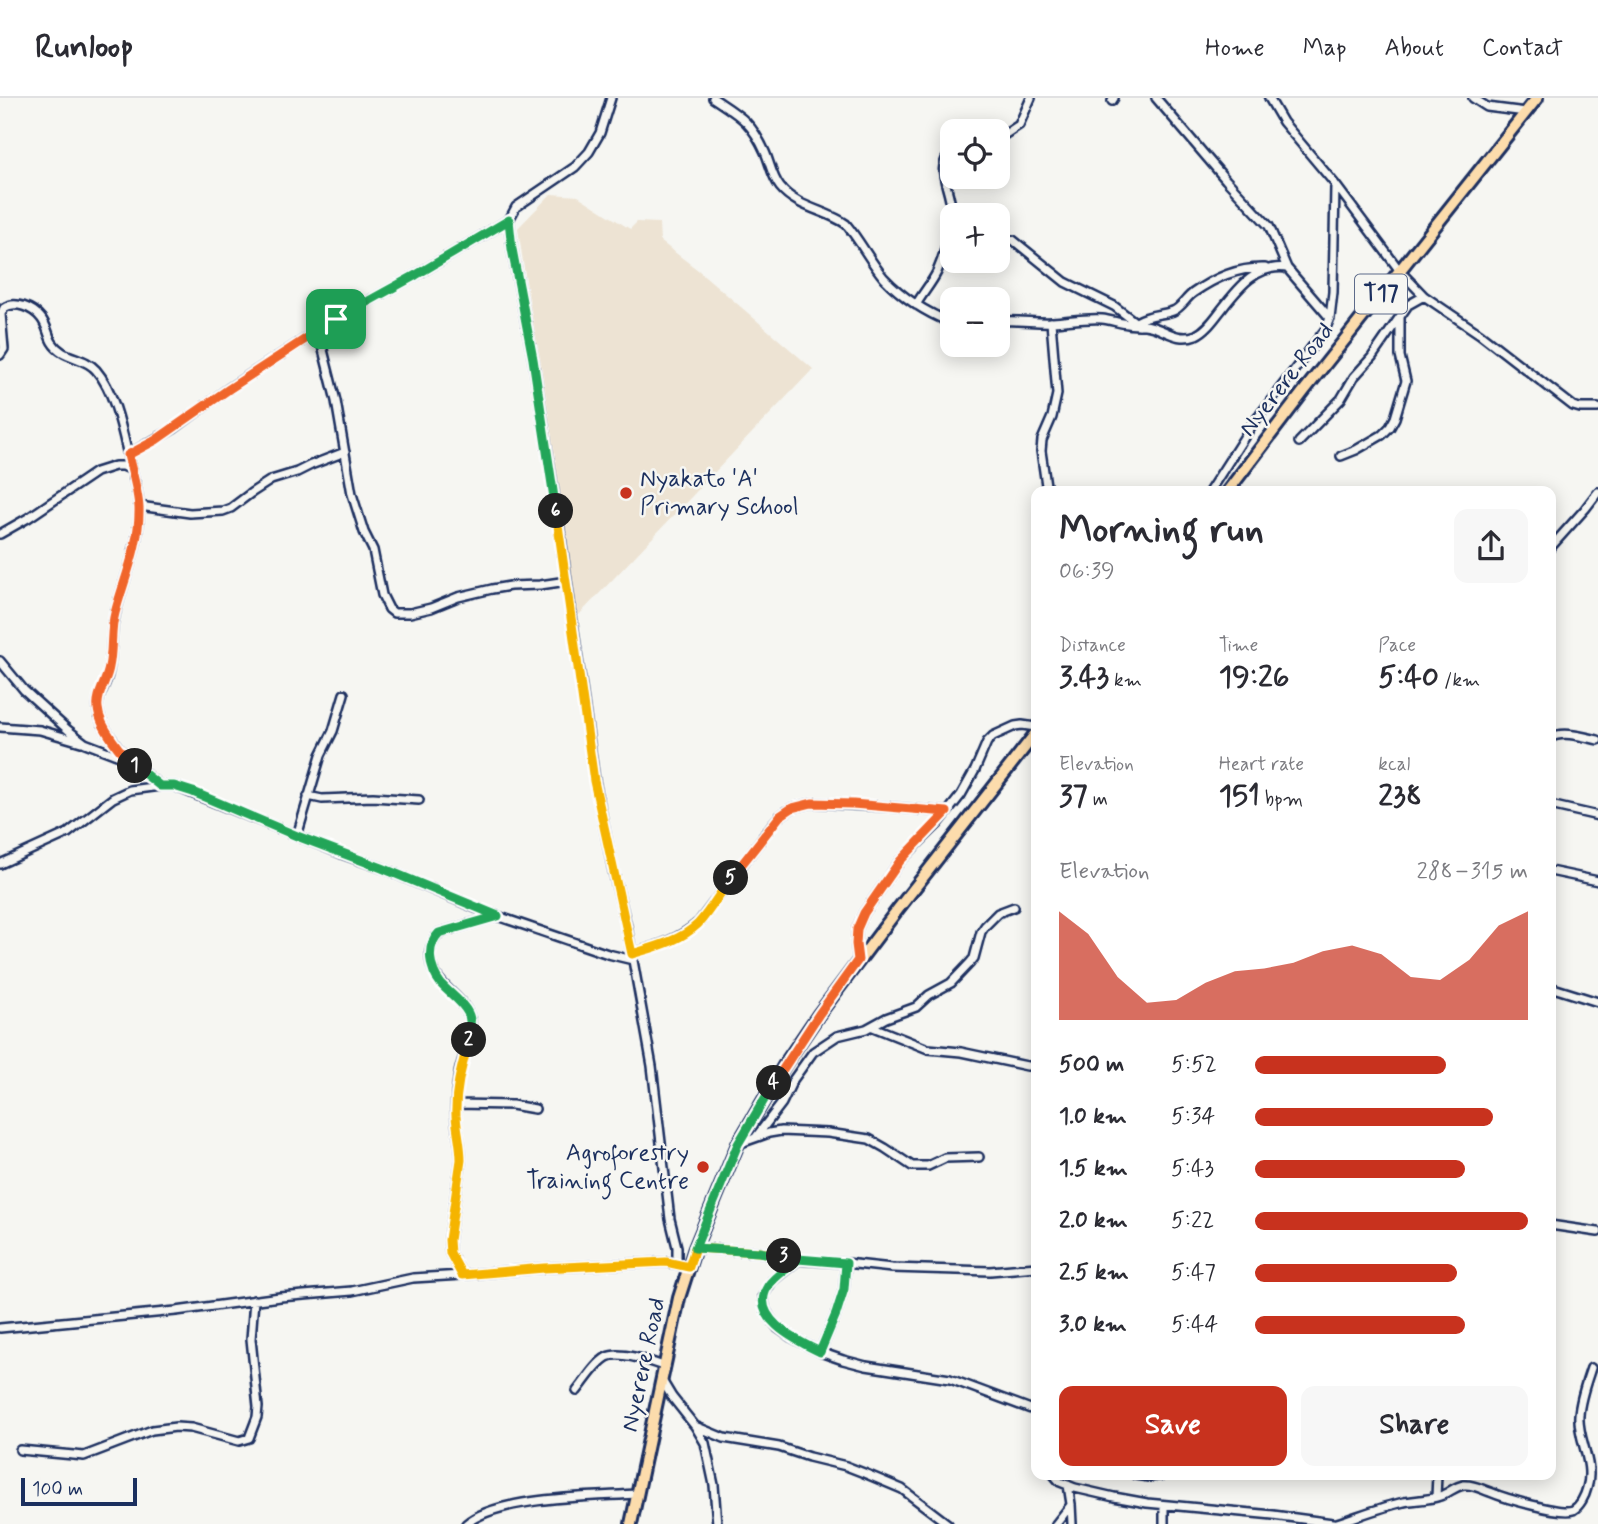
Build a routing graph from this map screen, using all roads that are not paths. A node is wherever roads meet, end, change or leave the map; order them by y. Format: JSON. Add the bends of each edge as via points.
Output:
{"nodes":[{"id":1,"x":611,"y":98,"type":"edge"},
{"id":2,"x":713,"y":98,"type":"edge"},
{"id":3,"x":1031,"y":98,"type":"edge"},
{"id":4,"x":1156,"y":98,"type":"edge"},
{"id":5,"x":1269,"y":98,"type":"edge"},
{"id":6,"x":1473,"y":98,"type":"edge"},
{"id":7,"x":1537,"y":98,"type":"edge"},
{"id":8,"x":1526,"y":112,"type":"junction"},
{"id":9,"x":1010,"y":131,"type":"edge"},
{"id":10,"x":1335,"y":184,"type":"junction"},
{"id":11,"x":947,"y":189,"type":"edge"},
{"id":12,"x":509,"y":220,"type":"junction"},
{"id":13,"x":1013,"y":240,"type":"dead end"},
{"id":14,"x":1269,"y":268,"type":"junction"},
{"id":15,"x":1287,"y":268,"type":"junction"},
{"id":16,"x":1400,"y":271,"type":"junction"},
{"id":17,"x":1424,"y":296,"type":"junction"},
{"id":18,"x":916,"y":305,"type":"junction"},
{"id":19,"x":2,"y":307,"type":"edge"},
{"id":20,"x":1399,"y":316,"type":"junction"},
{"id":21,"x":940,"y":318,"type":"edge"},
{"id":22,"x":1330,"y":318,"type":"junction"},
{"id":23,"x":1010,"y":321,"type":"edge"},
{"id":24,"x":1051,"y":322,"type":"junction"},
{"id":25,"x":1138,"y":323,"type":"junction"},
{"id":26,"x":318,"y":330,"type":"junction"},
{"id":27,"x":0,"y":355,"type":"edge"},
{"id":28,"x":1598,"y":408,"type":"edge"},
{"id":29,"x":1299,"y":442,"type":"dead end"},
{"id":30,"x":345,"y":452,"type":"junction"},
{"id":31,"x":128,"y":455,"type":"junction"},
{"id":32,"x":1341,"y":456,"type":"dead end"},
{"id":33,"x":132,"y":470,"type":"junction"},
{"id":34,"x":1046,"y":486,"type":"edge"},
{"id":35,"x":1213,"y":486,"type":"edge"},
{"id":36,"x":1232,"y":486,"type":"edge"},
{"id":37,"x":1598,"y":492,"type":"edge"},
{"id":38,"x":139,"y":506,"type":"junction"},
{"id":39,"x":0,"y":534,"type":"edge"},
{"id":40,"x":1556,"y":541,"type":"edge"},
{"id":41,"x":567,"y":581,"type":"junction"},
{"id":42,"x":0,"y":661,"type":"edge"},
{"id":43,"x":344,"y":694,"type":"dead end"},
{"id":44,"x":1031,"y":726,"type":"edge"},
{"id":45,"x":0,"y":727,"type":"edge"},
{"id":46,"x":1556,"y":735,"type":"edge"},
{"id":47,"x":1031,"y":739,"type":"edge"},
{"id":48,"x":1598,"y":740,"type":"edge"},
{"id":49,"x":85,"y":743,"type":"junction"},
{"id":50,"x":127,"y":760,"type":"junction"},
{"id":51,"x":160,"y":786,"type":"junction"},
{"id":52,"x":308,"y":796,"type":"junction"},
{"id":53,"x":419,"y":800,"type":"dead end"},
{"id":54,"x":1556,"y":807,"type":"edge"},
{"id":55,"x":947,"y":812,"type":"junction"},
{"id":56,"x":1598,"y":816,"type":"edge"},
{"id":57,"x":297,"y":836,"type":"junction"},
{"id":58,"x":0,"y":864,"type":"edge"},
{"id":59,"x":1556,"y":872,"type":"edge"},
{"id":60,"x":1598,"y":881,"type":"edge"},
{"id":61,"x":1014,"y":907,"type":"dead end"},
{"id":62,"x":498,"y":916,"type":"junction"},
{"id":63,"x":632,"y":957,"type":"junction"},
{"id":64,"x":858,"y":960,"type":"junction"},
{"id":65,"x":1556,"y":989,"type":"edge"},
{"id":66,"x":1598,"y":1002,"type":"edge"},
{"id":67,"x":873,"y":1027,"type":"junction"},
{"id":68,"x":1031,"y":1066,"type":"edge"},
{"id":69,"x":457,"y":1104,"type":"junction"},
{"id":70,"x":535,"y":1109,"type":"dead end"},
{"id":71,"x":756,"y":1138,"type":"junction"},
{"id":72,"x":738,"y":1144,"type":"junction"},
{"id":73,"x":979,"y":1157,"type":"dead end"},
{"id":74,"x":1556,"y":1226,"type":"edge"},
{"id":75,"x":1598,"y":1231,"type":"edge"},
{"id":76,"x":695,"y":1248,"type":"junction"},
{"id":77,"x":798,"y":1259,"type":"junction"},
{"id":78,"x":846,"y":1263,"type":"junction"},
{"id":79,"x":683,"y":1265,"type":"junction"},
{"id":80,"x":1031,"y":1267,"type":"edge"},
{"id":81,"x":462,"y":1275,"type":"junction"},
{"id":82,"x":254,"y":1300,"type":"junction"},
{"id":83,"x":0,"y":1328,"type":"edge"},
{"id":84,"x":820,"y":1352,"type":"junction"},
{"id":85,"x":666,"y":1367,"type":"junction"},
{"id":86,"x":1591,"y":1368,"type":"dead end"},
{"id":87,"x":663,"y":1382,"type":"junction"},
{"id":88,"x":578,"y":1391,"type":"dead end"},
{"id":89,"x":1031,"y":1409,"type":"edge"},
{"id":90,"x":695,"y":1426,"type":"junction"},
{"id":91,"x":20,"y":1450,"type":"dead end"},
{"id":92,"x":1059,"y":1480,"type":"edge"},
{"id":93,"x":1437,"y":1480,"type":"edge"},
{"id":94,"x":1068,"y":1485,"type":"junction"},
{"id":95,"x":637,"y":1494,"type":"junction"},
{"id":96,"x":1436,"y":1497,"type":"junction"},
{"id":97,"x":1071,"y":1504,"type":"junction"},
{"id":98,"x":1164,"y":1506,"type":"junction"},
{"id":99,"x":466,"y":1524,"type":"edge"},
{"id":100,"x":631,"y":1524,"type":"edge"},
{"id":101,"x":717,"y":1524,"type":"edge"},
{"id":102,"x":948,"y":1524,"type":"edge"},
{"id":103,"x":1056,"y":1524,"type":"edge"},
{"id":104,"x":1072,"y":1524,"type":"edge"},
{"id":105,"x":1164,"y":1524,"type":"edge"},
{"id":106,"x":1339,"y":1524,"type":"edge"}],
"edges":[{"from":1,"to":12,"type":"street","via":[[589,152],[575,167],[516,207]]},
{"from":2,"to":18,"type":"street","via":[[753,129],[780,187],[804,205],[846,224],[884,278]]},
{"from":3,"to":9,"type":"street","via":[[1019,125]]},
{"from":4,"to":15,"type":"street","via":[[1269,226]]},
{"from":5,"to":10,"type":"street","via":[[1283,122]]},
{"from":6,"to":8,"type":"street","via":[[1487,107]]},
{"from":7,"to":8,"type":"main road","name":"Nyerere Road","number":"T17"},
{"from":8,"to":16,"type":"main road","name":"Nyerere Road","number":"T17"},
{"from":10,"to":16,"type":"street"},
{"from":10,"to":22,"type":"street"},
{"from":11,"to":18,"type":"street","via":[[950,229],[936,274]]},
{"from":12,"to":26,"type":"street"},
{"from":12,"to":41,"type":"street"},
{"from":13,"to":25,"type":"street","via":[[1065,282]]},
{"from":14,"to":15,"type":"street"},
{"from":14,"to":25,"type":"street","via":[[1235,272],[1200,289],[1172,311],[1148,315]]},
{"from":14,"to":25,"type":"street","via":[[1252,275],[1196,335],[1169,335]]},
{"from":15,"to":22,"type":"street"},
{"from":16,"to":17,"type":"street"},
{"from":16,"to":36,"type":"main road","name":"Nyerere Road","number":"T17"},
{"from":17,"to":20,"type":"street"},
{"from":17,"to":28,"type":"street","via":[[1573,406]]},
{"from":18,"to":21,"type":"street"},
{"from":19,"to":27,"type":"street","via":[[4,349]]},
{"from":19,"to":31,"type":"street","via":[[19,305],[35,313],[43,319],[56,349],[95,369],[111,397]]},
{"from":20,"to":29,"type":"street","via":[[1341,399]]},
{"from":20,"to":32,"type":"street","via":[[1406,381],[1395,418],[1382,435]]},
{"from":22,"to":35,"type":"street"},
{"from":23,"to":24,"type":"street"},
{"from":24,"to":25,"type":"street","via":[[1104,319]]},
{"from":24,"to":34,"type":"street","via":[[1057,394],[1042,440]]},
{"from":26,"to":30,"type":"street"},
{"from":26,"to":31,"type":"street"},
{"from":30,"to":38,"type":"street","via":[[271,480],[223,512]]},
{"from":30,"to":41,"type":"street","via":[[352,494],[373,550],[382,595],[394,613],[425,610],[501,587]]},
{"from":31,"to":33,"type":"street"},
{"from":33,"to":38,"type":"street"},
{"from":33,"to":39,"type":"street","via":[[115,466],[96,472]]},
{"from":37,"to":40,"type":"street"},
{"from":38,"to":50,"type":"street","via":[[129,569],[115,614],[108,674],[97,704],[102,722]]},
{"from":41,"to":63,"type":"street","via":[[594,781]]},
{"from":42,"to":49,"type":"street","via":[[24,690]]},
{"from":43,"to":52,"type":"street"},
{"from":44,"to":55,"type":"street","via":[[1022,725],[987,742],[961,795]]},
{"from":45,"to":49,"type":"street","via":[[40,730]]},
{"from":46,"to":48,"type":"street"},
{"from":47,"to":64,"type":"main road","name":"Nyerere Road"},
{"from":49,"to":50,"type":"street"},
{"from":50,"to":51,"type":"street"},
{"from":51,"to":57,"type":"street","via":[[193,792]]},
{"from":51,"to":58,"type":"street","via":[[130,790],[113,798],[68,833]]},
{"from":52,"to":53,"type":"street"},
{"from":52,"to":57,"type":"street"},
{"from":54,"to":56,"type":"street"},
{"from":55,"to":63,"type":"street","via":[[853,804],[812,803],[792,808],[772,825],[699,922],[671,942]]},
{"from":55,"to":64,"type":"street","via":[[900,861],[864,913],[857,929]]},
{"from":57,"to":62,"type":"street"},
{"from":59,"to":60,"type":"street"},
{"from":61,"to":67,"type":"street","via":[[998,913],[985,926],[974,958],[951,983],[916,1007]]},
{"from":62,"to":63,"type":"street","via":[[608,954]]},
{"from":62,"to":69,"type":"street","via":[[439,933],[430,949],[437,977],[464,1006],[470,1020]]},
{"from":63,"to":79,"type":"street","via":[[654,1079],[670,1219]]},
{"from":64,"to":72,"type":"main road","name":"Nyerere Road","via":[[785,1064]]},
{"from":65,"to":66,"type":"street"},
{"from":67,"to":68,"type":"street","via":[[928,1049]]},
{"from":67,"to":71,"type":"street","via":[[837,1036],[813,1052]]},
{"from":69,"to":70,"type":"street"},
{"from":69,"to":81,"type":"street","via":[[461,1160],[449,1246]]},
{"from":71,"to":72,"type":"street"},
{"from":71,"to":73,"type":"street","via":[[781,1130],[858,1136],[920,1167],[945,1158]]},
{"from":72,"to":76,"type":"main road","name":"Nyerere Road"},
{"from":74,"to":75,"type":"street"},
{"from":76,"to":77,"type":"street"},
{"from":76,"to":79,"type":"main road","name":"Nyerere Road"},
{"from":77,"to":78,"type":"street"},
{"from":77,"to":84,"type":"street","via":[[768,1286],[765,1308],[778,1328]]},
{"from":78,"to":80,"type":"street","via":[[953,1271]]},
{"from":78,"to":84,"type":"street","via":[[844,1289]]},
{"from":79,"to":81,"type":"street","via":[[666,1262]]},
{"from":79,"to":85,"type":"main road","name":"Nyerere Road"},
{"from":81,"to":82,"type":"street"},
{"from":82,"to":83,"type":"street"},
{"from":82,"to":91,"type":"street","via":[[251,1339],[258,1407],[249,1438],[239,1441],[176,1427],[152,1430],[84,1456]]},
{"from":84,"to":89,"type":"street","via":[[866,1366],[950,1379]]},
{"from":85,"to":87,"type":"main road","name":"Nyerere Road"},
{"from":85,"to":88,"type":"street","via":[[633,1357],[607,1357]]},
{"from":86,"to":96,"type":"street","via":[[1578,1416],[1589,1477],[1578,1506],[1564,1512],[1472,1485]]},
{"from":87,"to":90,"type":"street"},
{"from":87,"to":95,"type":"main road","name":"Nyerere Road"},
{"from":90,"to":101,"type":"street","via":[[705,1443]]},
{"from":90,"to":102,"type":"street","via":[[724,1438],[779,1447],[846,1466],[902,1489]]},
{"from":92,"to":94,"type":"street"},
{"from":93,"to":96,"type":"street"},
{"from":94,"to":97,"type":"street"},
{"from":94,"to":98,"type":"street"},
{"from":95,"to":99,"type":"street","via":[[499,1507]]},
{"from":95,"to":100,"type":"main road","name":"Nyerere Road"},
{"from":96,"to":106,"type":"street","via":[[1384,1507]]},
{"from":97,"to":103,"type":"street"},
{"from":97,"to":104,"type":"street"},
{"from":98,"to":105,"type":"street"},
{"from":98,"to":106,"type":"street"}]}
